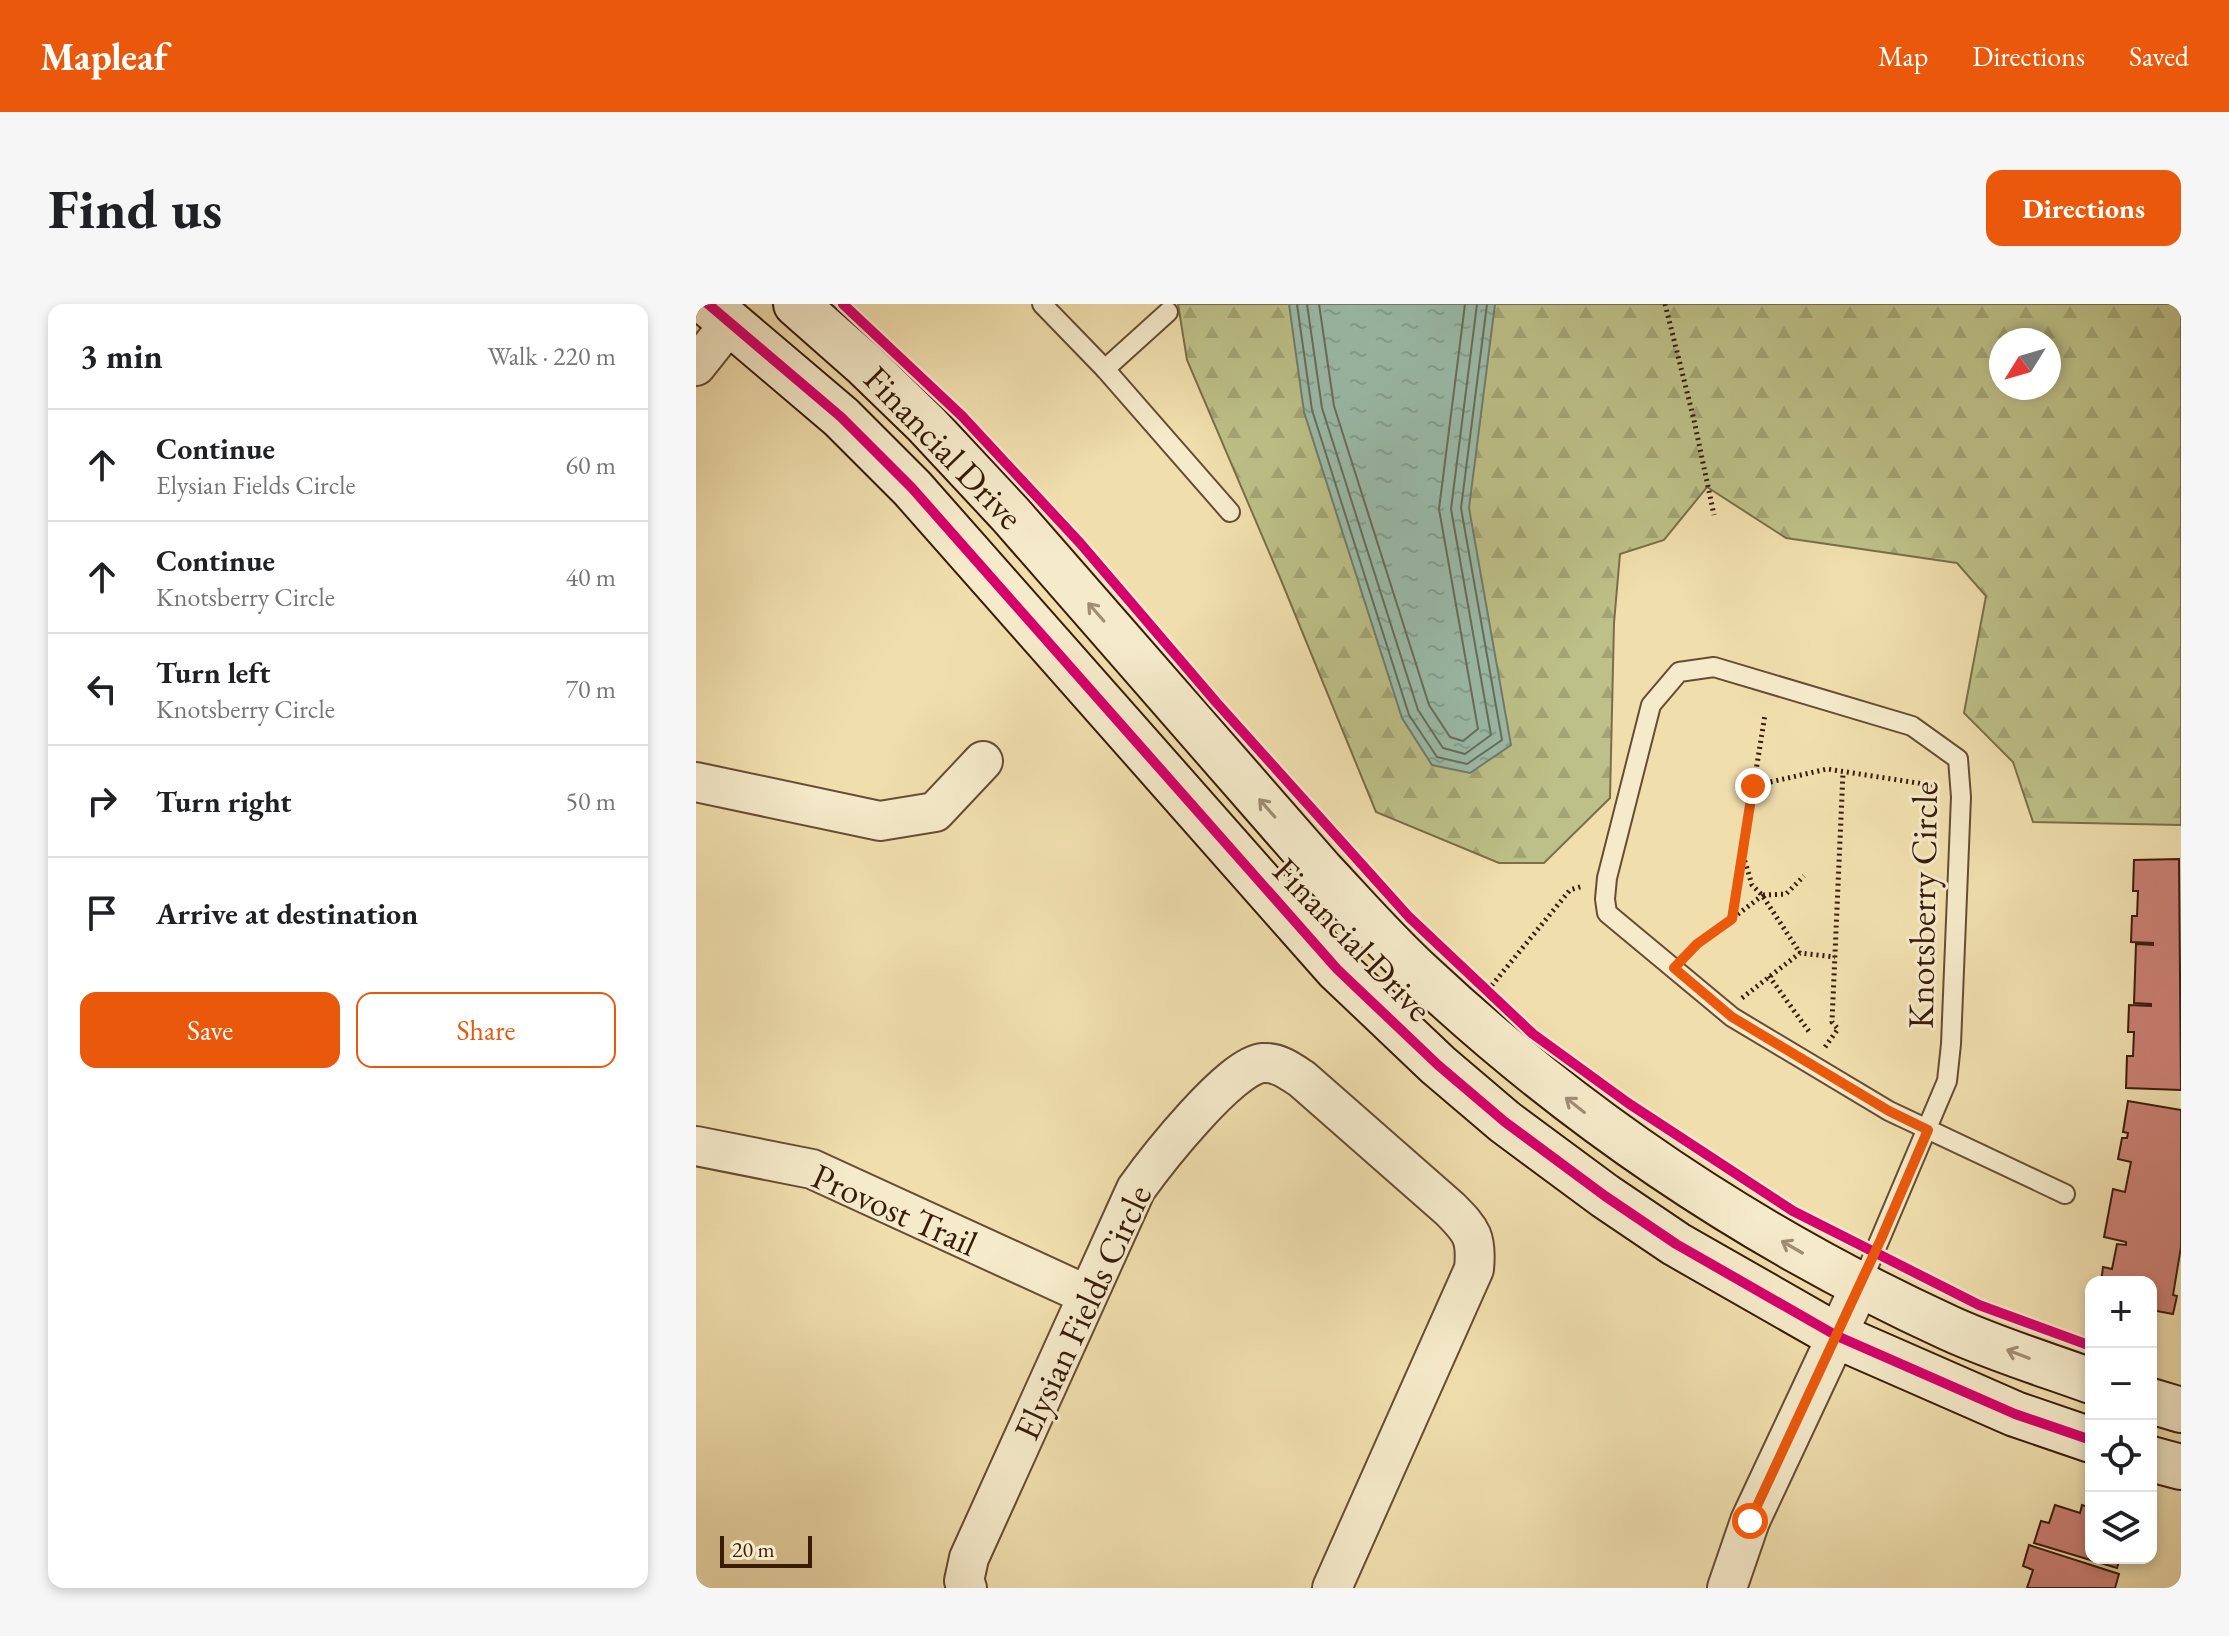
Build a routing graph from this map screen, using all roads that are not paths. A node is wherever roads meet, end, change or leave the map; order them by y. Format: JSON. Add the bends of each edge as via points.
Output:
{"nodes":[{"id":1,"x":796,"y":304,"type":"edge"},
{"id":2,"x":1042,"y":304,"type":"edge"},
{"id":3,"x":728,"y":310,"type":"edge"},
{"id":4,"x":1168,"y":312,"type":"dead end"},
{"id":5,"x":696,"y":366,"type":"edge"},
{"id":6,"x":1105,"y":369,"type":"junction"},
{"id":7,"x":1230,"y":512,"type":"dead end"},
{"id":8,"x":983,"y":761,"type":"dead end"},
{"id":9,"x":696,"y":782,"type":"edge"},
{"id":10,"x":1928,"y":1130,"type":"junction"},
{"id":11,"x":696,"y":1146,"type":"edge"},
{"id":12,"x":2065,"y":1194,"type":"dead end"},
{"id":13,"x":1861,"y":1284,"type":"junction"},
{"id":14,"x":1087,"y":1295,"type":"junction"},
{"id":15,"x":1837,"y":1336,"type":"junction"},
{"id":16,"x":2085,"y":1379,"type":"edge"},
{"id":17,"x":2157,"y":1403,"type":"edge"},
{"id":18,"x":2181,"y":1410,"type":"edge"},
{"id":19,"x":2085,"y":1438,"type":"edge"},
{"id":20,"x":2157,"y":1461,"type":"edge"},
{"id":21,"x":2181,"y":1467,"type":"edge"},
{"id":22,"x":967,"y":1588,"type":"edge"},
{"id":23,"x":1332,"y":1588,"type":"edge"},
{"id":24,"x":1727,"y":1588,"type":"edge"}],
"edges":[{"from":13,"to":1,"type":"street","name":"Financial Drive","one_way":true,"via":[[1778,1240],[1604,1127],[1420,973],[1321,870],[1000,503],[926,424]]},
{"from":2,"to":6,"type":"lane"},
{"from":3,"to":5,"type":"street"},
{"from":3,"to":15,"type":"street","name":"Financial Drive","via":[[912,488],[1292,921],[1427,1054],[1505,1122],[1605,1196],[1676,1244]]},
{"from":4,"to":6,"type":"lane"},
{"from":6,"to":7,"type":"lane"},
{"from":8,"to":9,"type":"street","via":[[935,812],[880,821]]},
{"from":10,"to":10,"type":"lane","name":"Knotsberry Circle","via":[[1947,1081],[1951,1044],[1958,759],[1912,726],[1714,667],[1679,672],[1651,705],[1607,878],[1607,913],[1732,1017]]},
{"from":10,"to":12,"type":"lane","name":"Knotsberry Circle"},
{"from":10,"to":13,"type":"lane","name":"Knotsberry Circle"},
{"from":11,"to":14,"type":"street","name":"Provost Trail","via":[[812,1169]]},
{"from":13,"to":15,"type":"street"},
{"from":16,"to":13,"type":"street","name":"Financial Drive","one_way":true,"via":[[1951,1329]]},
{"from":14,"to":22,"type":"street","name":"Elysian Fields Circle","via":[[969,1558]]},
{"from":14,"to":23,"type":"street","name":"Elysian Fields Circle","via":[[1136,1189],[1152,1167],[1226,1084],[1262,1063],[1282,1066],[1302,1079],[1470,1228],[1476,1248],[1474,1269]]},
{"from":15,"to":19,"type":"street","name":"Financial Drive","via":[[2015,1414]]},
{"from":15,"to":24,"type":"street","via":[[1750,1521]]},
{"from":17,"to":18,"type":"street"},
{"from":20,"to":21,"type":"street"}]}
